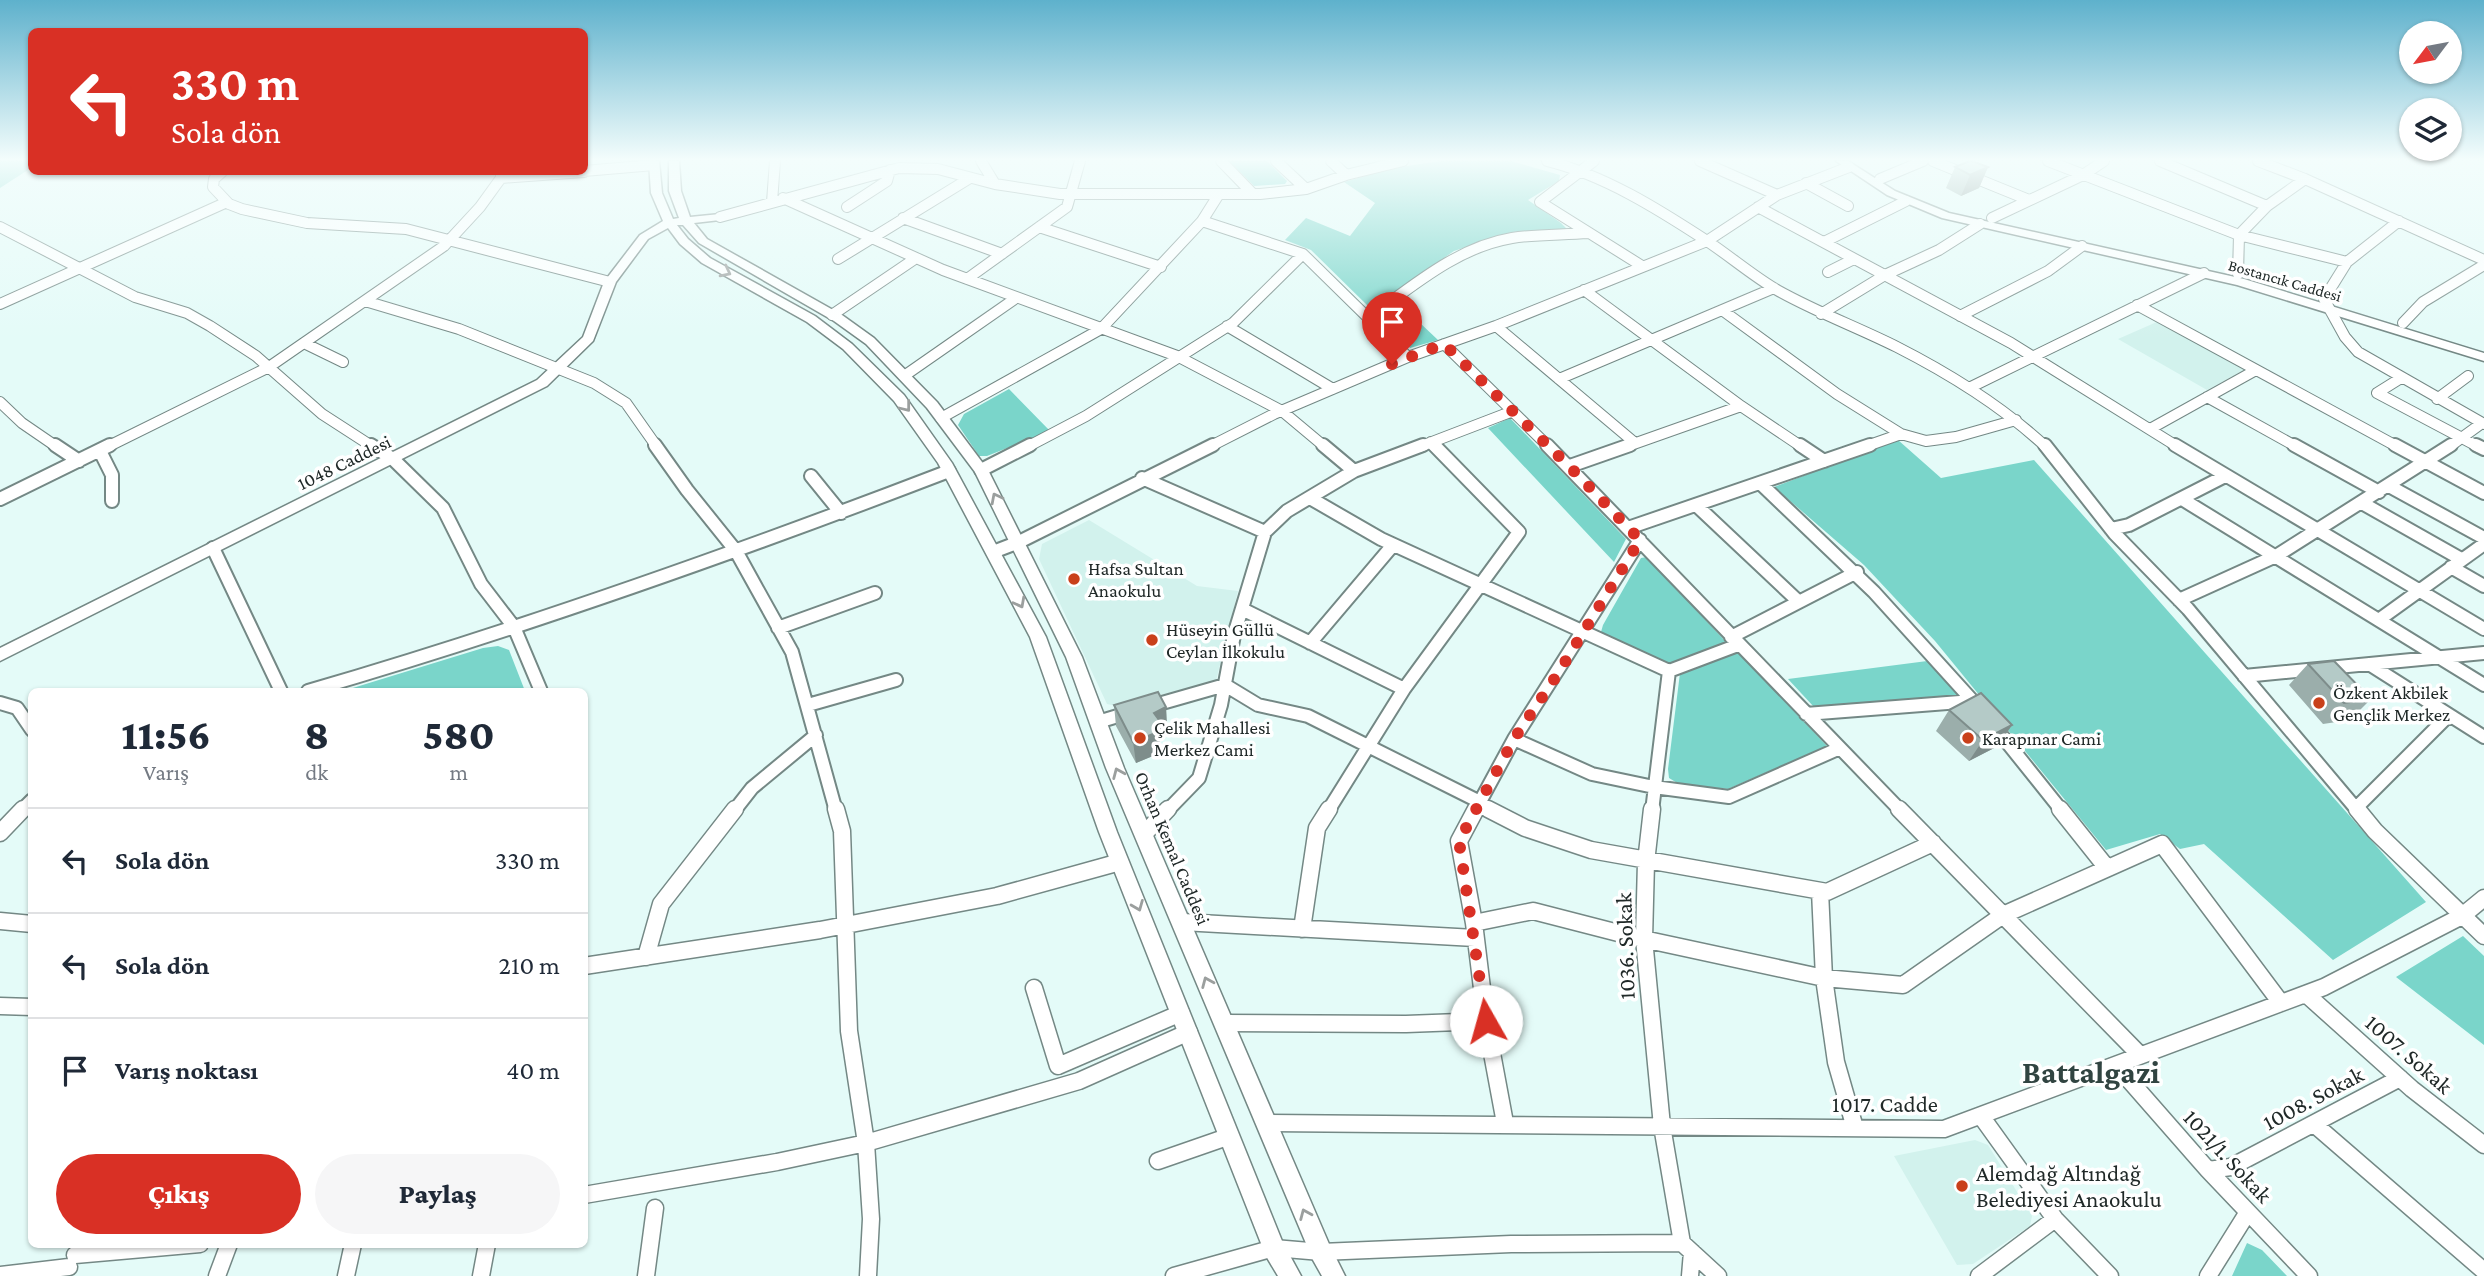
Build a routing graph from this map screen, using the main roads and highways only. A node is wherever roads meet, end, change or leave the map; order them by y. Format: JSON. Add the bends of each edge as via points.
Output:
{"nodes":[{"id":1,"x":674,"y":221,"type":"edge"},
{"id":2,"x":680,"y":221,"type":"edge"},
{"id":3,"x":707,"y":221,"type":"edge"},
{"id":4,"x":1982,"y":221,"type":"edge"},
{"id":5,"x":1986,"y":221,"type":"junction"},
{"id":6,"x":681,"y":228,"type":"junction"},
{"id":7,"x":2327,"y":304,"type":"junction"},
{"id":8,"x":2484,"y":347,"type":"edge"},
{"id":9,"x":2484,"y":357,"type":"edge"},
{"id":10,"x":0,"y":655,"type":"edge"},
{"id":11,"x":1290,"y":1276,"type":"edge"},
{"id":12,"x":1335,"y":1276,"type":"edge"}],
"edges":[{"from":1,"to":6,"type":"main road"},
{"from":2,"to":6,"type":"main road"},
{"from":3,"to":6,"type":"main road"},
{"from":4,"to":5,"type":"main road","name":"Bostancık Caddesi"},
{"from":5,"to":7,"type":"main road","name":"Bostancık Caddesi"},
{"from":5,"to":7,"type":"main road","name":"Bostancık Caddesi","via":[[2238,274]]},
{"from":6,"to":10,"type":"main road","name":"1048 Caddesi","via":[[644,237],[610,282],[589,338],[542,383]]},
{"from":6,"to":11,"type":"main road","one_way":true,"via":[[702,260],[810,318],[854,352],[901,400],[949,471],[1037,636],[1120,862]]},
{"from":12,"to":6,"type":"main road","name":"Orhan Kemal Caddesi","one_way":true,"via":[[1144,834],[1074,657],[981,470],[942,418],[870,341]]},
{"from":7,"to":8,"type":"main road","name":"Bostancık Caddesi"},
{"from":7,"to":9,"type":"main road","name":"Bostancık Caddesi"}]}
